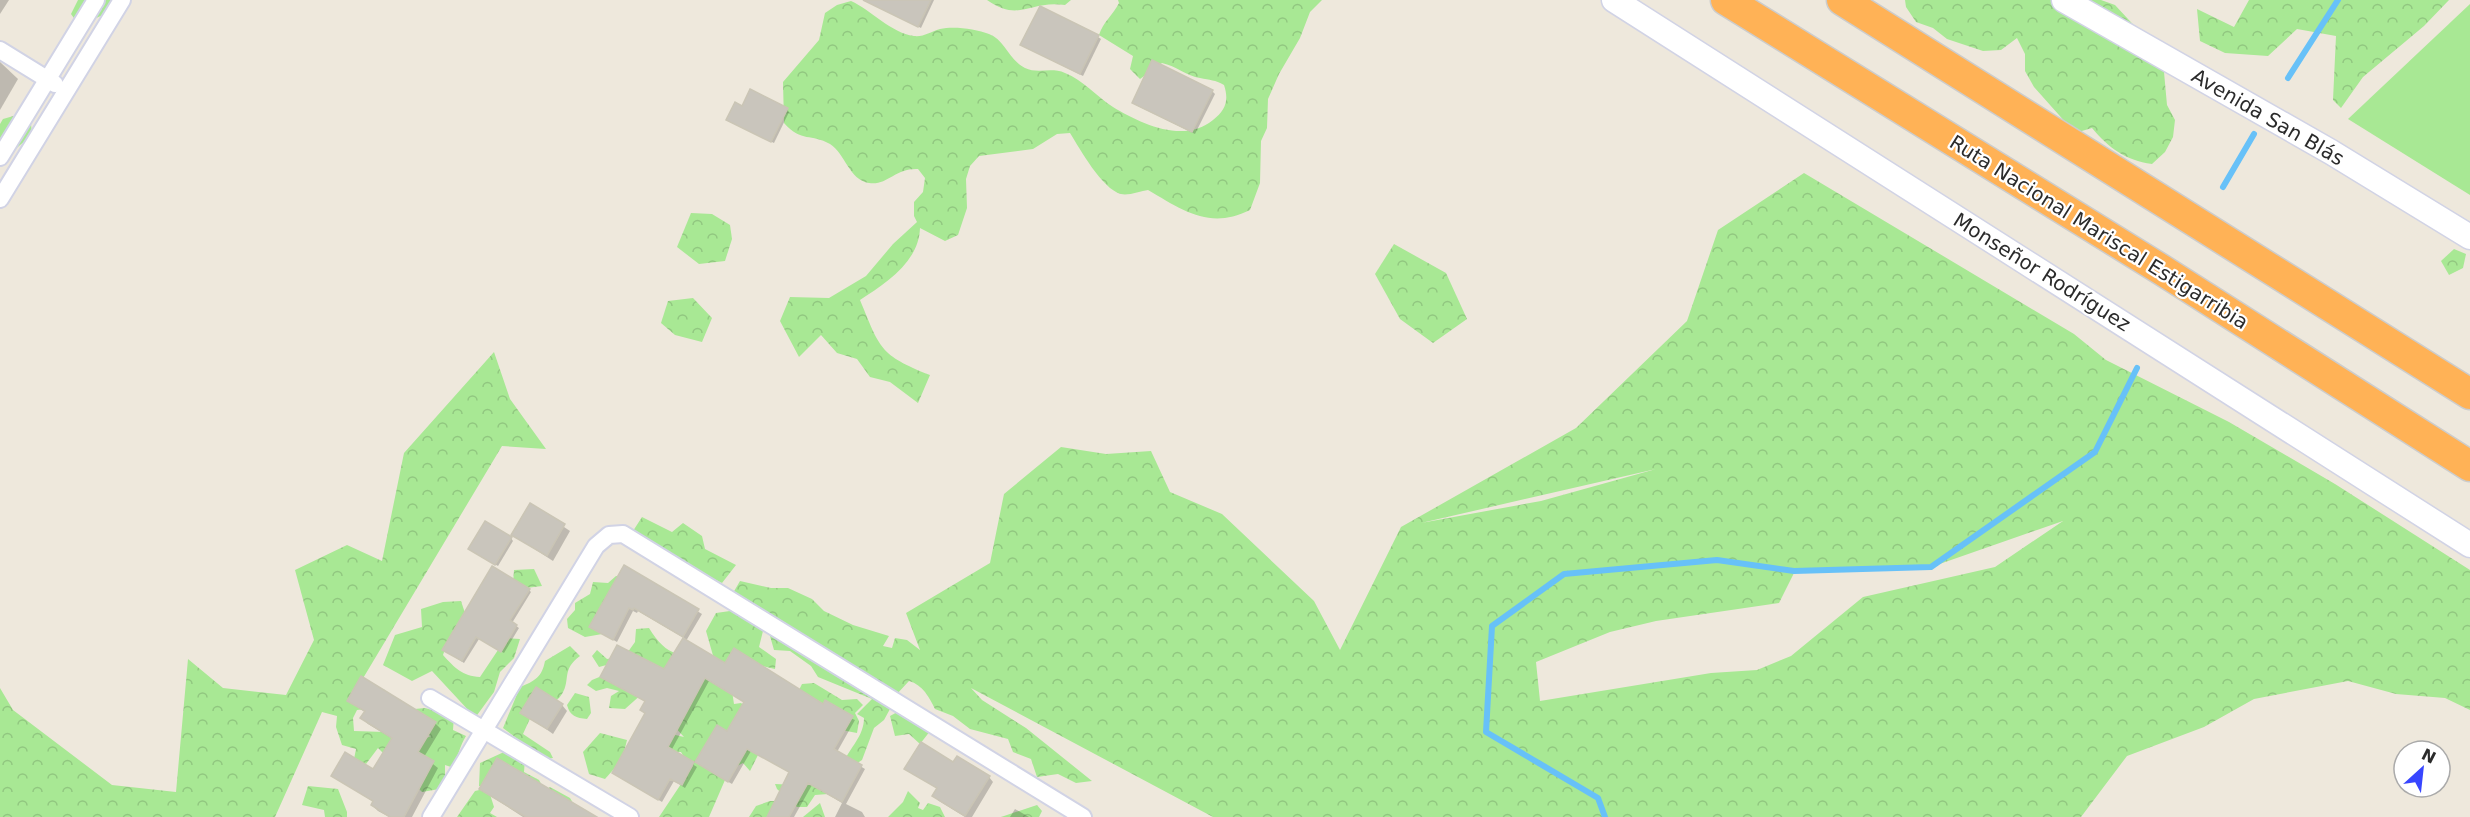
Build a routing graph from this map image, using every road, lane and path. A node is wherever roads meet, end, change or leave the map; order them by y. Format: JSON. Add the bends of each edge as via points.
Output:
{"nodes":[{"id":1,"x":96,"y":0,"type":"edge"},
{"id":2,"x":122,"y":0,"type":"edge"},
{"id":3,"x":1614,"y":0,"type":"edge"},
{"id":4,"x":1726,"y":0,"type":"edge"},
{"id":5,"x":1842,"y":0,"type":"edge"},
{"id":6,"x":2064,"y":0,"type":"edge"},
{"id":7,"x":0,"y":50,"type":"edge"},
{"id":8,"x":48,"y":79,"type":"junction"},
{"id":9,"x":66,"y":90,"type":"junction"},
{"id":10,"x":0,"y":157,"type":"edge"},
{"id":11,"x":0,"y":199,"type":"edge"},
{"id":12,"x":2470,"y":237,"type":"edge"},
{"id":13,"x":2470,"y":394,"type":"edge"},
{"id":14,"x":2470,"y":466,"type":"edge"},
{"id":15,"x":2470,"y":545,"type":"edge"},
{"id":16,"x":430,"y":698,"type":"dead end"},
{"id":17,"x":483,"y":730,"type":"junction"},
{"id":18,"x":431,"y":817,"type":"edge"},
{"id":19,"x":630,"y":817,"type":"edge"},
{"id":20,"x":1083,"y":817,"type":"edge"}],
"edges":[{"from":1,"to":8,"type":"street"},
{"from":2,"to":9,"type":"street"},
{"from":3,"to":15,"type":"street","name":"Monseñor Rodríguez"},
{"from":4,"to":14,"type":"highway","name":"Ruta Nacional Mariscal Estigarribia","via":[[2152,263]]},
{"from":5,"to":13,"type":"highway"},
{"from":6,"to":12,"type":"street","name":"Avenida San Blás","via":[[2331,152]]},
{"from":7,"to":8,"type":"street"},
{"from":8,"to":9,"type":"street"},
{"from":8,"to":10,"type":"street"},
{"from":9,"to":11,"type":"street"},
{"from":16,"to":17,"type":"street"},
{"from":17,"to":18,"type":"street"},
{"from":17,"to":19,"type":"street"},
{"from":17,"to":20,"type":"street","via":[[596,546],[609,535],[623,534]]}]}
